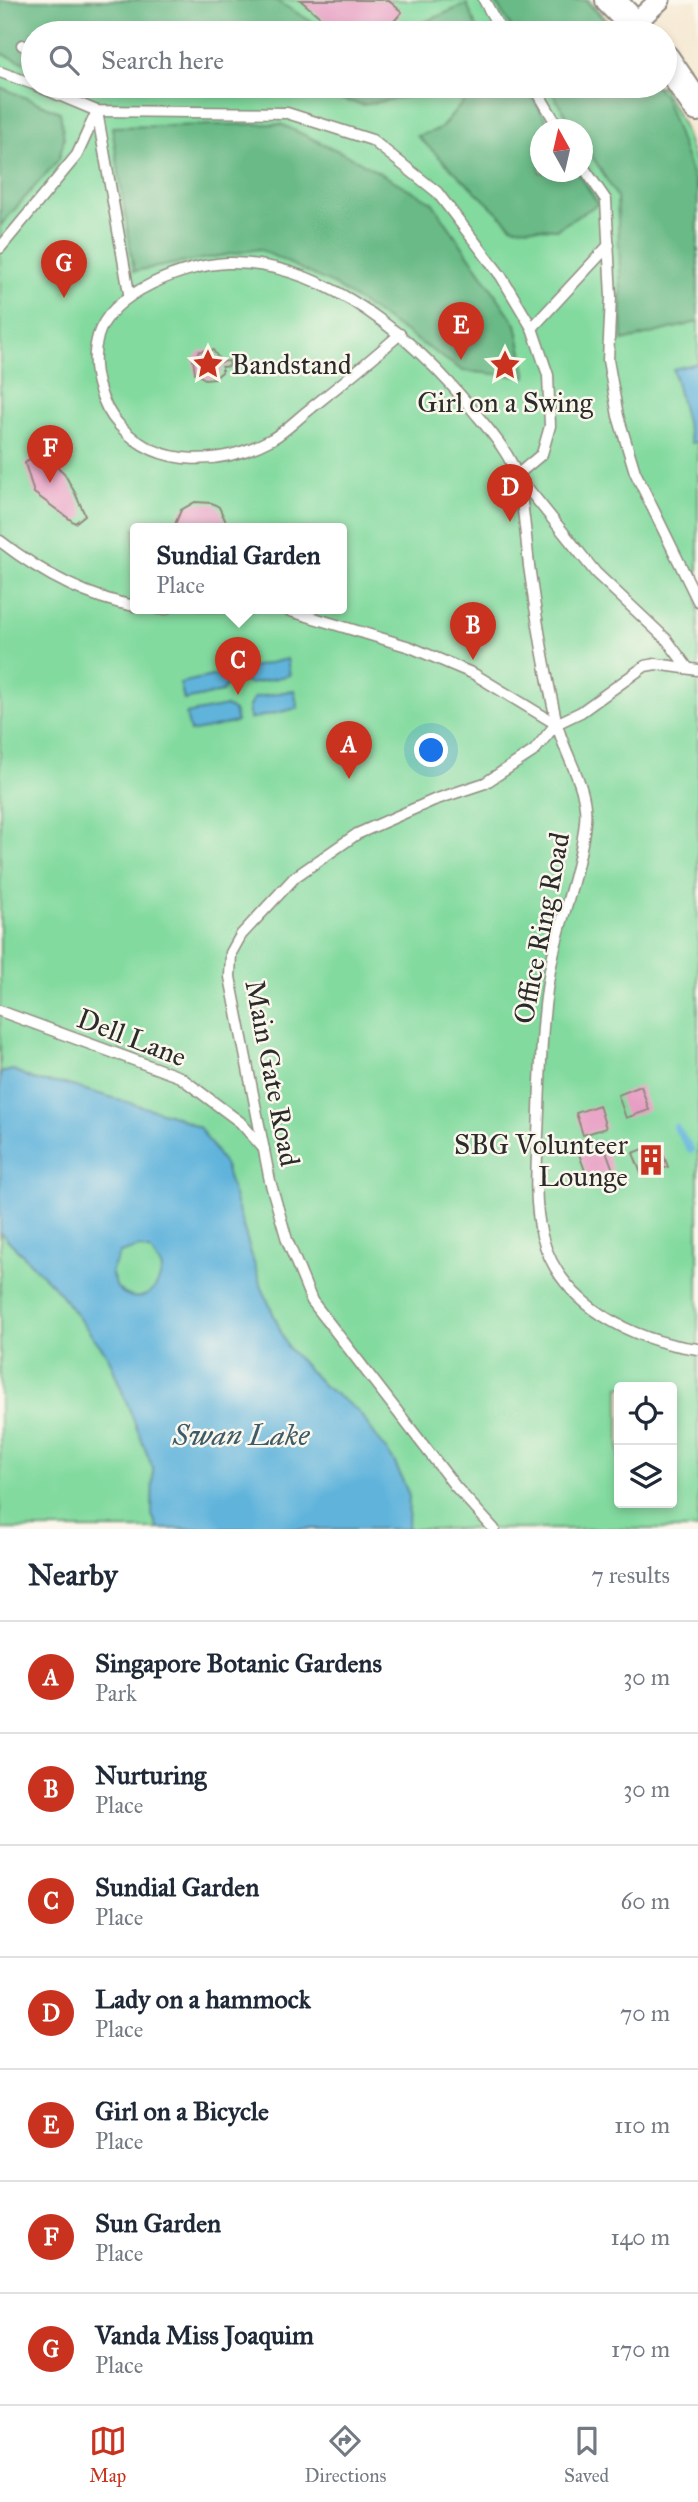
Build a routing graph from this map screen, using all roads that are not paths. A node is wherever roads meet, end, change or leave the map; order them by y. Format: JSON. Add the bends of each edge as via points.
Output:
{"nodes":[{"id":1,"x":484,"y":0,"type":"edge"},
{"id":2,"x":610,"y":0,"type":"edge"},
{"id":3,"x":660,"y":0,"type":"edge"},
{"id":4,"x":495,"y":21,"type":"edge"},
{"id":5,"x":630,"y":21,"type":"edge"},
{"id":6,"x":644,"y":21,"type":"edge"},
{"id":7,"x":0,"y":72,"type":"edge"},
{"id":8,"x":677,"y":76,"type":"edge"},
{"id":9,"x":21,"y":80,"type":"edge"},
{"id":10,"x":66,"y":98,"type":"edge"},
{"id":11,"x":541,"y":98,"type":"edge"},
{"id":12,"x":698,"y":107,"type":"edge"},
{"id":13,"x":97,"y":111,"type":"junction"},
{"id":14,"x":554,"y":119,"type":"edge"},
{"id":15,"x":593,"y":180,"type":"edge"},
{"id":16,"x":609,"y":245,"type":"junction"},
{"id":17,"x":0,"y":248,"type":"edge"},
{"id":18,"x":129,"y":293,"type":"junction"},
{"id":19,"x":532,"y":328,"type":"junction"},
{"id":20,"x":400,"y":334,"type":"junction"},
{"id":21,"x":517,"y":475,"type":"junction"},
{"id":22,"x":0,"y":541,"type":"edge"},
{"id":23,"x":698,"y":601,"type":"edge"},
{"id":24,"x":130,"y":605,"type":"edge"},
{"id":25,"x":302,"y":614,"type":"edge"},
{"id":26,"x":687,"y":667,"type":"junction"},
{"id":27,"x":698,"y":670,"type":"edge"},
{"id":28,"x":556,"y":724,"type":"junction"},
{"id":29,"x":0,"y":1011,"type":"edge"},
{"id":30,"x":266,"y":1152,"type":"junction"},
{"id":31,"x":698,"y":1349,"type":"edge"},
{"id":32,"x":494,"y":1529,"type":"edge"}],
"edges":[{"from":1,"to":4,"type":"lane"},
{"from":2,"to":5,"type":"street"},
{"from":3,"to":6,"type":"street"},
{"from":7,"to":9,"type":"lane"},
{"from":8,"to":12,"type":"street"},
{"from":10,"to":13,"type":"lane"},
{"from":11,"to":14,"type":"lane"},
{"from":13,"to":17,"type":"lane","via":[[77,155]]},
{"from":13,"to":18,"type":"lane"},
{"from":13,"to":19,"type":"lane","via":[[287,113],[372,140],[437,192],[501,276]]},
{"from":15,"to":16,"type":"lane","via":[[606,200]]},
{"from":16,"to":19,"type":"lane"},
{"from":16,"to":23,"type":"lane","via":[[608,360],[618,416],[635,472]]},
{"from":18,"to":20,"type":"lane","via":[[177,274],[224,263],[276,267],[331,289]]},
{"from":18,"to":20,"type":"lane","via":[[98,334],[97,376],[104,409],[130,437],[160,455],[193,460],[227,456],[274,438]]},
{"from":19,"to":21,"type":"lane","via":[[548,375],[550,426],[542,453]]},
{"from":20,"to":21,"type":"lane","via":[[456,388]]},
{"from":21,"to":26,"type":"lane","via":[[596,573],[667,640]]},
{"from":21,"to":28,"type":"lane","name":"Office Ring Road"},
{"from":22,"to":24,"type":"lane","via":[[26,561],[95,598]]},
{"from":25,"to":28,"type":"lane","via":[[365,632],[474,674]]},
{"from":26,"to":27,"type":"lane","name":"Main Gate Road"},
{"from":26,"to":28,"type":"lane","name":"Main Gate Road","via":[[645,666],[581,712]]},
{"from":28,"to":30,"type":"lane","name":"Main Gate Road","via":[[534,751],[485,783],[357,834],[295,877],[241,935],[231,953],[230,977]]},
{"from":28,"to":31,"type":"lane","name":"Office Ring Road","via":[[584,798],[585,822],[552,961],[542,1028],[538,1196],[542,1238],[564,1280],[590,1307],[618,1326],[669,1346]]},
{"from":29,"to":30,"type":"lane","name":"Dell Lane","via":[[180,1077],[240,1122]]},
{"from":30,"to":32,"type":"lane","name":"Main Gate Road","via":[[287,1240],[312,1301],[455,1486]]}]}
